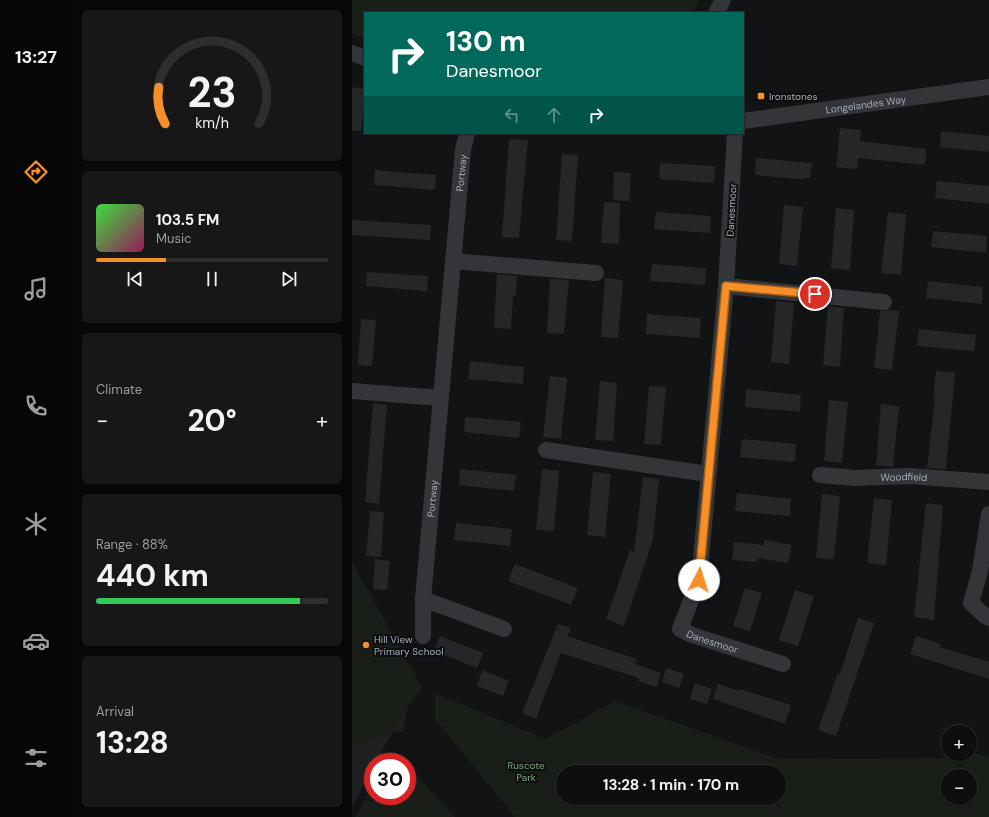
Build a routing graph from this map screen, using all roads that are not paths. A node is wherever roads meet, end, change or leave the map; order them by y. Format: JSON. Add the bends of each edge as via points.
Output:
{"nodes":[{"id":1,"x":723,"y":0,"type":"edge"},
{"id":2,"x":717,"y":12,"type":"edge"},
{"id":3,"x":352,"y":53,"type":"edge"},
{"id":4,"x":364,"y":58,"type":"edge"},
{"id":5,"x":989,"y":87,"type":"edge"},
{"id":6,"x":744,"y":121,"type":"edge"},
{"id":7,"x":467,"y":134,"type":"edge"},
{"id":8,"x":735,"y":134,"type":"edge"},
{"id":9,"x":452,"y":261,"type":"junction"},
{"id":10,"x":596,"y":273,"type":"dead end"},
{"id":11,"x":726,"y":286,"type":"junction"},
{"id":12,"x":884,"y":302,"type":"dead end"},
{"id":13,"x":352,"y":391,"type":"edge"},
{"id":14,"x":440,"y":398,"type":"junction"},
{"id":15,"x":546,"y":450,"type":"dead end"},
{"id":16,"x":708,"y":474,"type":"junction"},
{"id":17,"x":820,"y":475,"type":"dead end"},
{"id":18,"x":989,"y":481,"type":"edge"},
{"id":19,"x":989,"y":491,"type":"edge"},
{"id":20,"x":989,"y":514,"type":"edge"},
{"id":21,"x":423,"y":599,"type":"junction"},
{"id":22,"x":989,"y":618,"type":"edge"},
{"id":23,"x":504,"y":629,"type":"dead end"},
{"id":24,"x":423,"y":636,"type":"dead end"},
{"id":25,"x":783,"y":664,"type":"dead end"}],
"edges":[{"from":1,"to":2,"type":"street"},
{"from":3,"to":4,"type":"street"},
{"from":5,"to":6,"type":"street","name":"Longelandes Way"},
{"from":7,"to":9,"type":"street","name":"Portway"},
{"from":8,"to":11,"type":"street","name":"Danesmoor"},
{"from":9,"to":10,"type":"street"},
{"from":9,"to":14,"type":"street","name":"Portway"},
{"from":11,"to":12,"type":"street"},
{"from":11,"to":16,"type":"street","name":"Danesmoor"},
{"from":13,"to":14,"type":"street"},
{"from":14,"to":21,"type":"street","name":"Portway"},
{"from":15,"to":16,"type":"street"},
{"from":16,"to":25,"type":"street","name":"Danesmoor","via":[[699,580],[680,629]]},
{"from":17,"to":18,"type":"street","name":"Woodfield","via":[[855,478],[910,476]]},
{"from":18,"to":19,"type":"street","name":"Woodfield"},
{"from":20,"to":22,"type":"street","via":[[980,571],[971,603]]},
{"from":21,"to":23,"type":"street"},
{"from":21,"to":24,"type":"street","name":"Portway"}]}
